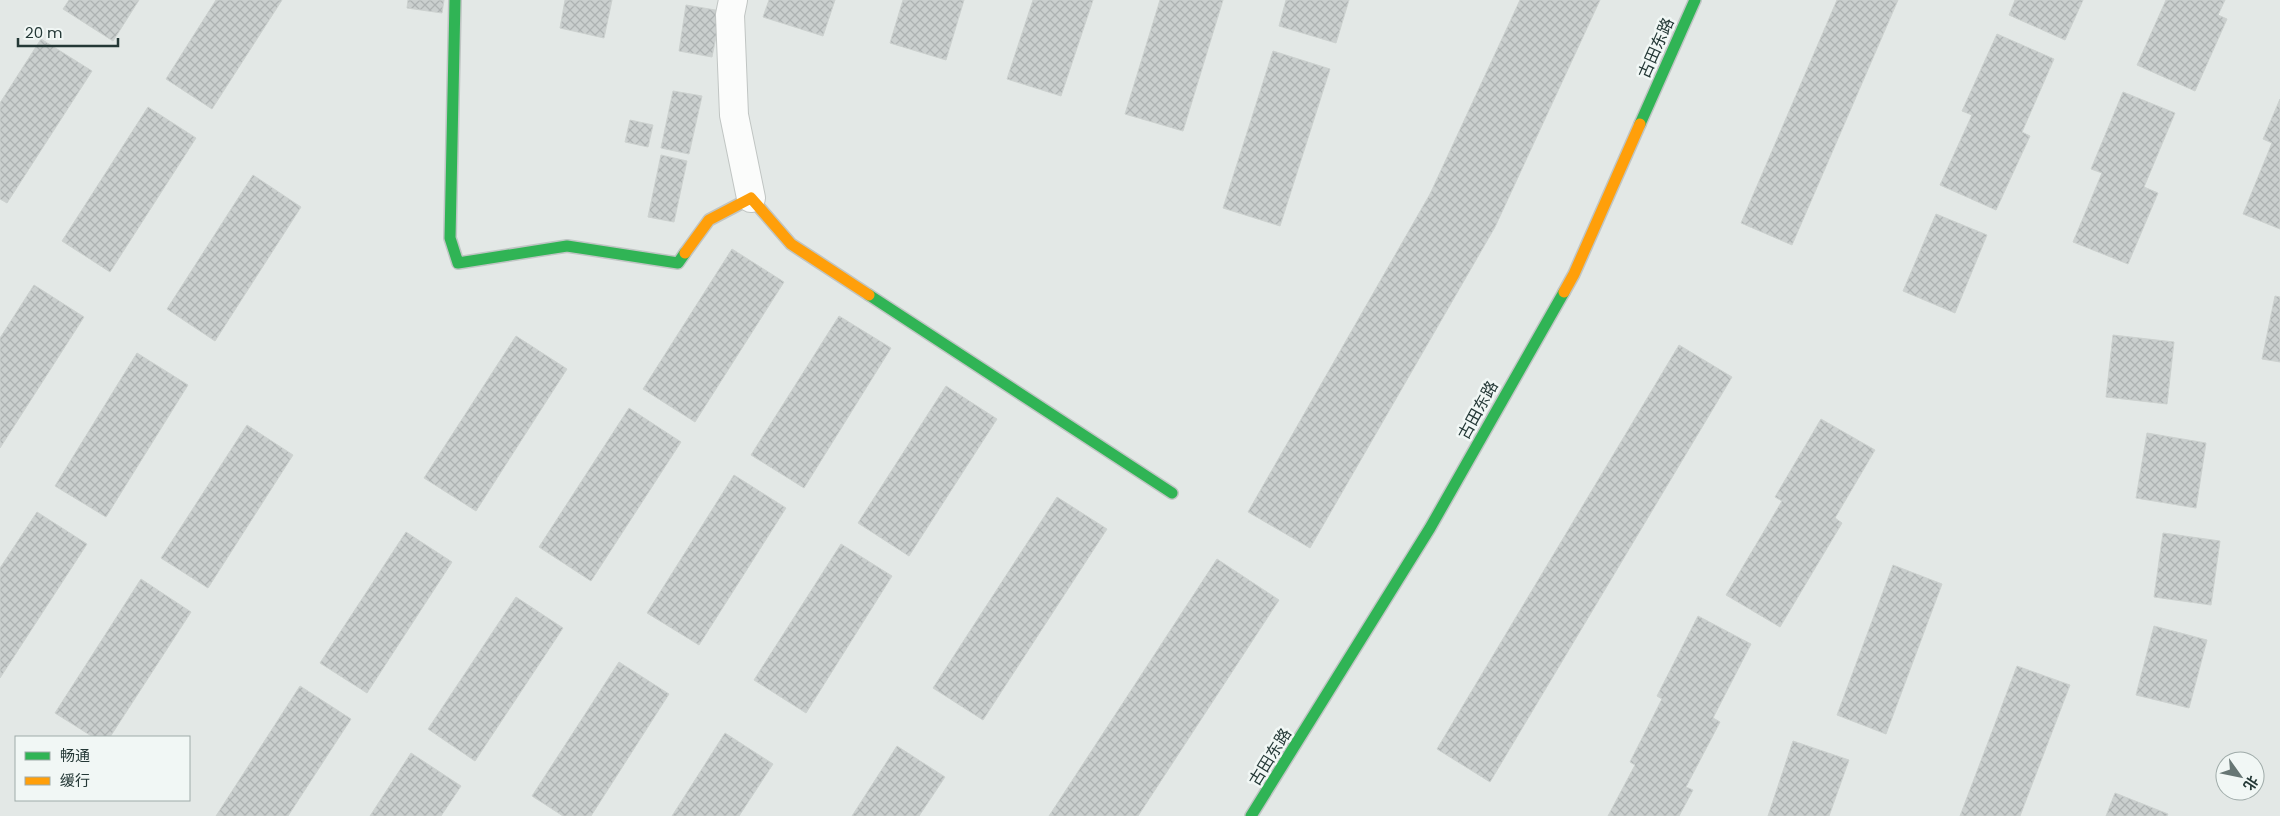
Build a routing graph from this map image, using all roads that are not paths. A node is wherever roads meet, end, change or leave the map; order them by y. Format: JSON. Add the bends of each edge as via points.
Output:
{"nodes":[{"id":1,"x":455,"y":0,"type":"edge"},
{"id":2,"x":733,"y":0,"type":"edge"},
{"id":3,"x":1695,"y":0,"type":"edge"},
{"id":4,"x":751,"y":198,"type":"junction"},
{"id":5,"x":1172,"y":493,"type":"dead end"},
{"id":6,"x":1251,"y":816,"type":"edge"}],
"edges":[{"from":1,"to":4,"type":"street","via":[[450,238],[458,263],[567,246],[678,263],[708,220]]},
{"from":2,"to":4,"type":"street","via":[[730,15],[734,115]]},
{"from":3,"to":6,"type":"street","name":"古田东路","via":[[1574,274],[1430,528]]},
{"from":4,"to":5,"type":"street","via":[[791,244]]}]}
